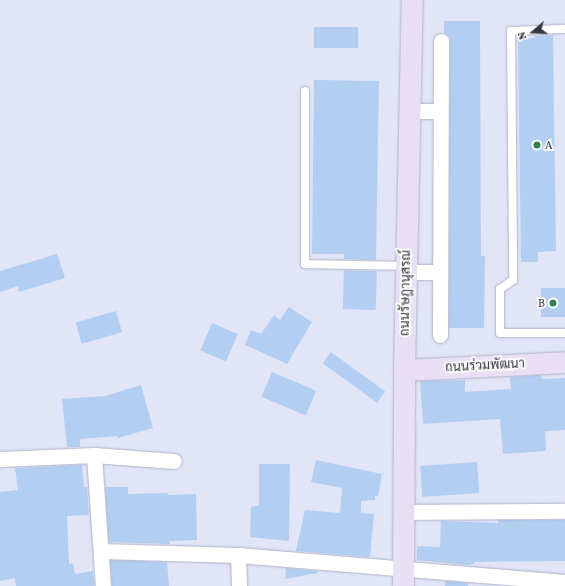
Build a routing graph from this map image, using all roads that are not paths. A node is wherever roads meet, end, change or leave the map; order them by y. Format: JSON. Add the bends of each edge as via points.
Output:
{"nodes":[{"id":1,"x":412,"y":0,"type":"edge"},
{"id":2,"x":565,"y":29,"type":"edge"},
{"id":3,"x":441,"y":41,"type":"dead end"},
{"id":4,"x":305,"y":91,"type":"dead end"},
{"id":5,"x":410,"y":111,"type":"junction"},
{"id":6,"x":440,"y":111,"type":"junction"},
{"id":7,"x":406,"y":269,"type":"junction"},
{"id":8,"x":440,"y":272,"type":"junction"},
{"id":9,"x":565,"y":333,"type":"edge"},
{"id":10,"x":440,"y":335,"type":"dead end"},
{"id":11,"x":565,"y":362,"type":"edge"},
{"id":12,"x":404,"y":370,"type":"junction"},
{"id":13,"x":94,"y":455,"type":"junction"},
{"id":14,"x":0,"y":459,"type":"edge"},
{"id":15,"x":174,"y":461,"type":"dead end"},
{"id":16,"x":565,"y":511,"type":"edge"},
{"id":17,"x":404,"y":512,"type":"junction"},
{"id":18,"x":102,"y":551,"type":"junction"},
{"id":19,"x":238,"y":555,"type":"junction"},
{"id":20,"x":403,"y":578,"type":"edge"},
{"id":21,"x":565,"y":582,"type":"edge"},
{"id":22,"x":103,"y":586,"type":"edge"},
{"id":23,"x":239,"y":586,"type":"edge"}],
"edges":[{"from":1,"to":5,"type":"street","name":"ถนนรัษฎานุสรณ์"},
{"from":2,"to":9,"type":"lane","via":[[511,31],[513,280],[500,289],[500,333]]},
{"from":3,"to":6,"type":"street"},
{"from":4,"to":7,"type":"lane","via":[[305,264]]},
{"from":5,"to":6,"type":"street"},
{"from":5,"to":7,"type":"street","name":"ถนนรัษฎานุสรณ์"},
{"from":6,"to":8,"type":"street"},
{"from":7,"to":8,"type":"street"},
{"from":7,"to":12,"type":"street","name":"ถนนรัษฎานุสรณ์"},
{"from":8,"to":10,"type":"street"},
{"from":11,"to":12,"type":"street","name":"ถนนร่วมพัฒนา"},
{"from":12,"to":17,"type":"street","name":"ถนนรัษฎานุสรณ์"},
{"from":13,"to":14,"type":"street"},
{"from":13,"to":15,"type":"street"},
{"from":13,"to":18,"type":"street"},
{"from":16,"to":17,"type":"street"},
{"from":17,"to":20,"type":"street","name":"ถนนรัษฎานุสรณ์"},
{"from":18,"to":19,"type":"street"},
{"from":18,"to":22,"type":"street"},
{"from":19,"to":20,"type":"street"},
{"from":19,"to":23,"type":"street"},
{"from":20,"to":21,"type":"street"}]}
